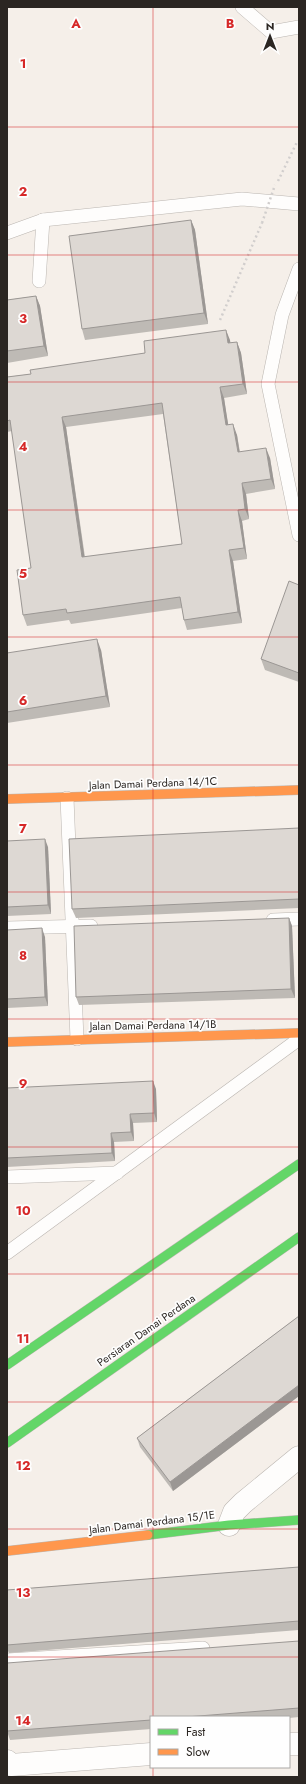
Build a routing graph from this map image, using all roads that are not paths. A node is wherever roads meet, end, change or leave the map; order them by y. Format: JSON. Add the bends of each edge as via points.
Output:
{"nodes":[{"id":1,"x":242,"y":7,"type":"edge"},
{"id":2,"x":299,"y":27,"type":"edge"},
{"id":3,"x":299,"y":204,"type":"edge"},
{"id":4,"x":43,"y":220,"type":"junction"},
{"id":5,"x":7,"y":233,"type":"edge"},
{"id":6,"x":299,"y":269,"type":"edge"},
{"id":7,"x":39,"y":281,"type":"dead end"},
{"id":8,"x":299,"y":535,"type":"edge"},
{"id":9,"x":299,"y":790,"type":"edge"},
{"id":10,"x":67,"y":798,"type":"junction"},
{"id":11,"x":7,"y":799,"type":"edge"},
{"id":12,"x":299,"y":919,"type":"edge"},
{"id":13,"x":260,"y":920,"type":"edge"},
{"id":14,"x":103,"y":925,"type":"edge"},
{"id":15,"x":72,"y":926,"type":"junction"},
{"id":16,"x":7,"y":928,"type":"edge"},
{"id":17,"x":299,"y":1033,"type":"edge"},
{"id":18,"x":77,"y":1039,"type":"junction"},
{"id":19,"x":299,"y":1040,"type":"edge"},
{"id":20,"x":7,"y":1042,"type":"edge"},
{"id":21,"x":299,"y":1164,"type":"edge"},
{"id":22,"x":117,"y":1173,"type":"junction"},
{"id":23,"x":7,"y":1177,"type":"edge"},
{"id":24,"x":299,"y":1237,"type":"edge"},
{"id":25,"x":7,"y":1253,"type":"edge"},
{"id":26,"x":7,"y":1366,"type":"edge"},
{"id":27,"x":7,"y":1443,"type":"edge"},
{"id":28,"x":299,"y":1457,"type":"edge"},
{"id":29,"x":299,"y":1520,"type":"edge"},
{"id":30,"x":229,"y":1525,"type":"junction"},
{"id":31,"x":7,"y":1551,"type":"edge"},
{"id":32,"x":219,"y":1647,"type":"edge"},
{"id":33,"x":7,"y":1660,"type":"edge"},
{"id":34,"x":150,"y":1754,"type":"edge"},
{"id":35,"x":9,"y":1763,"type":"edge"}],
"edges":[{"from":1,"to":2,"type":"lane","via":[[271,32]]},
{"from":3,"to":4,"type":"lane","via":[[242,199]]},
{"from":4,"to":5,"type":"lane"},
{"from":4,"to":7,"type":"lane"},
{"from":6,"to":8,"type":"lane","via":[[282,315],[268,384]]},
{"from":9,"to":10,"type":"street","name":"Jalan Damai Perdana 14/1C"},
{"from":10,"to":11,"type":"street","name":"Jalan Damai Perdana 14/1C"},
{"from":10,"to":15,"type":"lane"},
{"from":12,"to":13,"type":"lane"},
{"from":14,"to":15,"type":"lane"},
{"from":15,"to":16,"type":"lane"},
{"from":15,"to":18,"type":"lane"},
{"from":17,"to":18,"type":"street","name":"Jalan Damai Perdana 14/1B"},
{"from":18,"to":20,"type":"street","name":"Jalan Damai Perdana 14/1B"},
{"from":19,"to":22,"type":"lane"},
{"from":21,"to":26,"type":"street"},
{"from":22,"to":23,"type":"lane"},
{"from":22,"to":25,"type":"lane"},
{"from":24,"to":27,"type":"street","name":"Persiaran Damai Perdana"},
{"from":28,"to":30,"type":"street","via":[[243,1503],[234,1512]]},
{"from":29,"to":30,"type":"street","name":"Jalan Damai Perdana 15/1E"},
{"from":30,"to":31,"type":"street","name":"Jalan Damai Perdana 15/1E"},
{"from":32,"to":33,"type":"lane"},
{"from":34,"to":35,"type":"street"}]}
